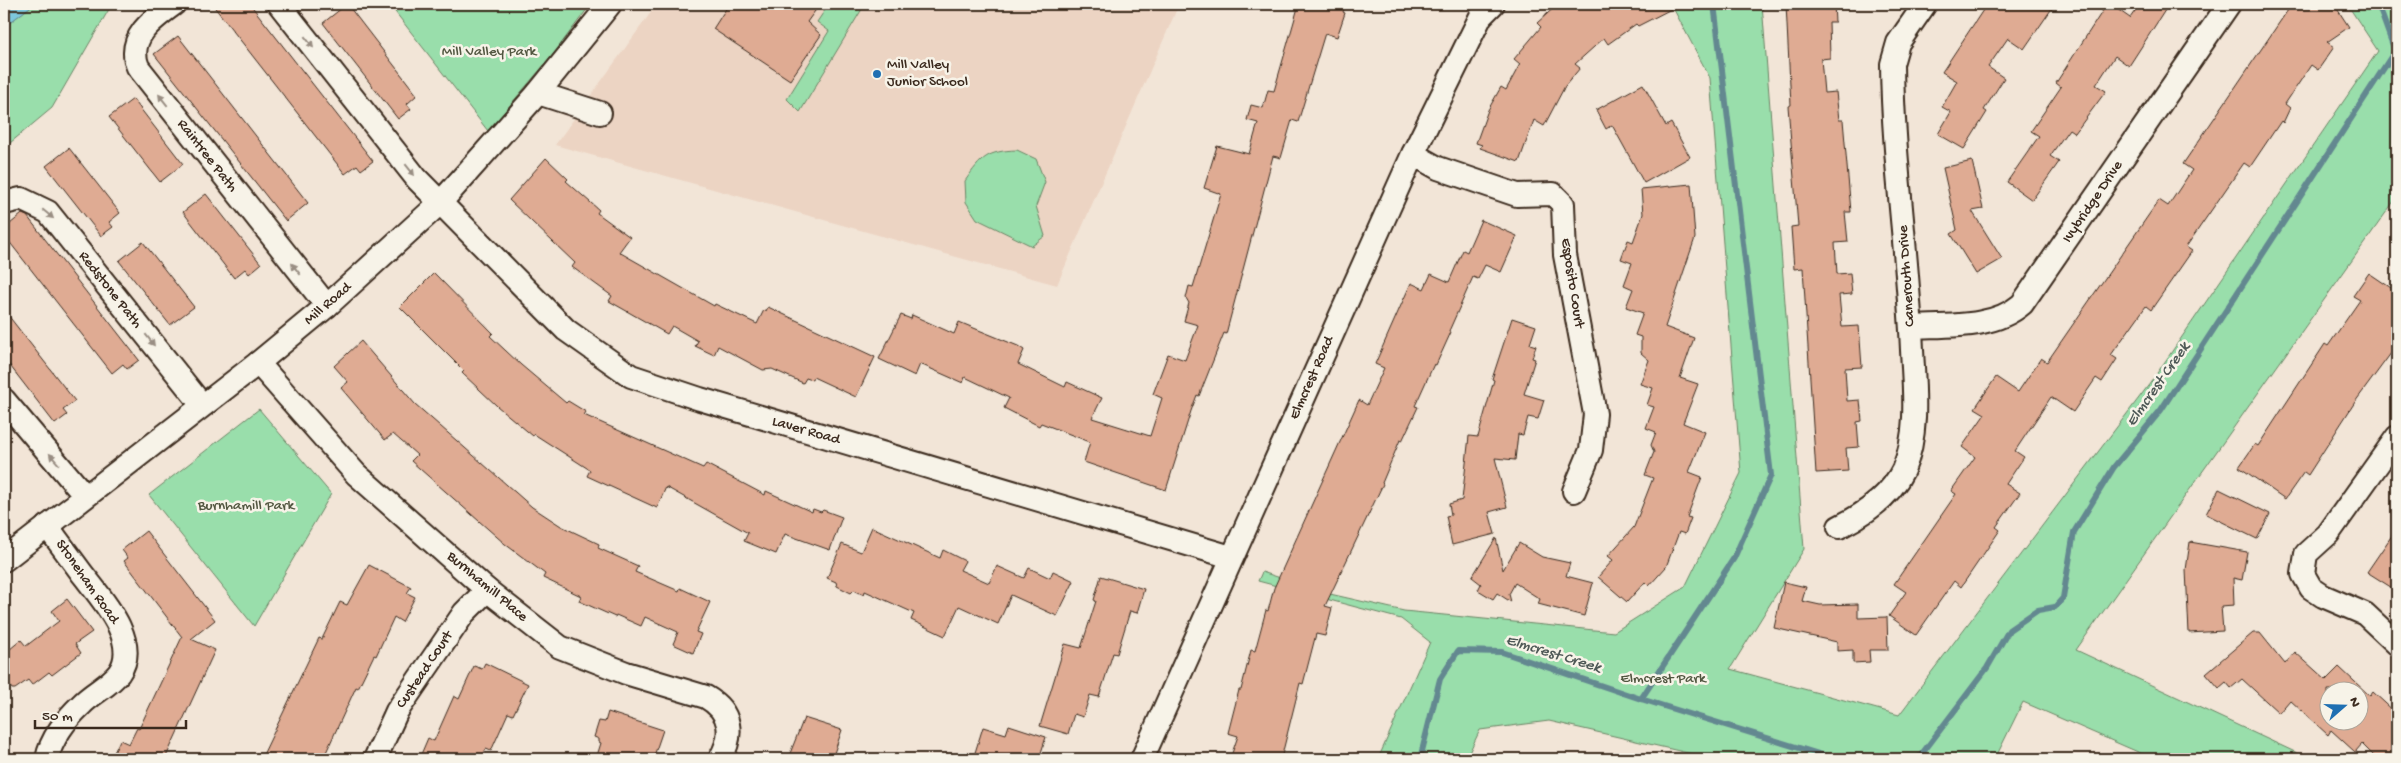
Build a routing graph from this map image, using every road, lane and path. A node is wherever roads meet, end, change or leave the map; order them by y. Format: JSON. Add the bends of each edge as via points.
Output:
{"nodes":[{"id":1,"x":174,"y":4,"type":"edge"},
{"id":2,"x":279,"y":4,"type":"edge"},
{"id":3,"x":610,"y":4,"type":"edge"},
{"id":4,"x":1493,"y":4,"type":"edge"},
{"id":5,"x":1925,"y":4,"type":"edge"},
{"id":6,"x":2229,"y":4,"type":"edge"},
{"id":7,"x":538,"y":93,"type":"junction"},
{"id":8,"x":600,"y":113,"type":"dead end"},
{"id":9,"x":1413,"y":154,"type":"junction"},
{"id":10,"x":441,"y":202,"type":"junction"},
{"id":11,"x":4,"y":203,"type":"edge"},
{"id":12,"x":328,"y":306,"type":"junction"},
{"id":13,"x":1911,"y":327,"type":"junction"},
{"id":14,"x":258,"y":363,"type":"junction"},
{"id":15,"x":4,"y":400,"type":"edge"},
{"id":16,"x":202,"y":405,"type":"junction"},
{"id":17,"x":2397,"y":437,"type":"edge"},
{"id":18,"x":1574,"y":491,"type":"dead end"},
{"id":19,"x":85,"y":496,"type":"junction"},
{"id":20,"x":47,"y":526,"type":"junction"},
{"id":21,"x":1839,"y":527,"type":"dead end"},
{"id":22,"x":1231,"y":557,"type":"junction"},
{"id":23,"x":4,"y":560,"type":"edge"},
{"id":24,"x":487,"y":590,"type":"junction"},
{"id":25,"x":2397,"y":644,"type":"edge"},
{"id":26,"x":47,"y":759,"type":"edge"},
{"id":27,"x":376,"y":759,"type":"edge"},
{"id":28,"x":720,"y":759,"type":"edge"},
{"id":29,"x":1142,"y":759,"type":"edge"}],
"edges":[{"from":12,"to":1,"type":"street","name":"Raintree Path","one_way":true,"via":[[138,67],[134,53],[137,41],[152,19]]},
{"from":2,"to":10,"type":"street","one_way":true,"via":[[417,179]]},
{"from":3,"to":7,"type":"street","name":"Mill Road"},
{"from":4,"to":9,"type":"street","name":"Elmcrest Road","via":[[1481,16]]},
{"from":5,"to":13,"type":"street","name":"Canerouth Drive","via":[[1898,43],[1892,64]]},
{"from":6,"to":13,"type":"street","name":"Ivybridge Drive","via":[[2022,304],[2012,313],[1976,323]]},
{"from":7,"to":8,"type":"street"},
{"from":7,"to":10,"type":"street","name":"Mill Road"},
{"from":9,"to":18,"type":"street","name":"Esposito Court","via":[[1438,168],[1517,195],[1553,194],[1563,204],[1565,255],[1595,414],[1591,450]]},
{"from":9,"to":22,"type":"street","name":"Elmcrest Road"},
{"from":10,"to":12,"type":"street","name":"Mill Road"},
{"from":10,"to":22,"type":"street","name":"Laver Road","via":[[566,330],[631,376]]},
{"from":11,"to":16,"type":"street","name":"Redstone Path","one_way":true,"via":[[21,199],[48,212]]},
{"from":12,"to":14,"type":"street","name":"Mill Road"},
{"from":13,"to":21,"type":"street","name":"Canerouth Drive","via":[[1912,425],[1902,470],[1876,504]]},
{"from":14,"to":16,"type":"street","name":"Mill Road"},
{"from":14,"to":24,"type":"street","name":"Burnhamill Place","via":[[356,474]]},
{"from":19,"to":15,"type":"street","one_way":true},
{"from":16,"to":19,"type":"street","name":"Mill Road"},
{"from":17,"to":25,"type":"street","via":[[2328,534],[2306,554],[2303,574],[2311,588],[2365,614]]},
{"from":19,"to":20,"type":"street","name":"Mill Road"},
{"from":20,"to":23,"type":"street","name":"Mill Road"},
{"from":20,"to":26,"type":"street","name":"Stoneham Road","via":[[117,621],[125,643],[124,662],[119,672],[91,695],[61,728]]},
{"from":22,"to":29,"type":"street","name":"Elmcrest Road"},
{"from":24,"to":27,"type":"street","name":"Custead Court","via":[[464,613],[397,711]]},
{"from":24,"to":28,"type":"street","name":"Burnhamill Place","via":[[560,647],[626,673],[706,697],[717,704],[729,730],[728,745]]}]}
